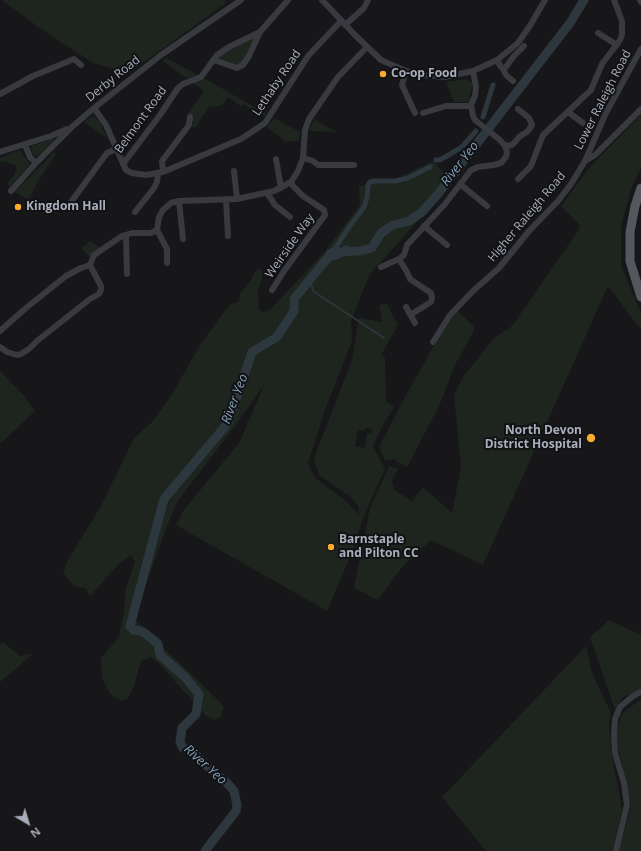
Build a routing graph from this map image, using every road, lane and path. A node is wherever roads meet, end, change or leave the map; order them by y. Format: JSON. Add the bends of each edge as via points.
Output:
{"nodes":[{"id":1,"x":241,"y":0,"type":"edge"},
{"id":2,"x":288,"y":0,"type":"edge"},
{"id":3,"x":322,"y":0,"type":"edge"},
{"id":4,"x":368,"y":0,"type":"edge"},
{"id":5,"x":545,"y":0,"type":"edge"},
{"id":6,"x":614,"y":0,"type":"edge"},
{"id":7,"x":343,"y":23,"type":"junction"},
{"id":8,"x":260,"y":32,"type":"junction"},
{"id":9,"x":598,"y":33,"type":"dead end"},
{"id":10,"x":617,"y":45,"type":"junction"},
{"id":11,"x":524,"y":46,"type":"dead end"},
{"id":12,"x":367,"y":47,"type":"junction"},
{"id":13,"x":641,"y":49,"type":"edge"},
{"id":14,"x":214,"y":60,"type":"junction"},
{"id":15,"x":497,"y":60,"type":"junction"},
{"id":16,"x":81,"y":65,"type":"dead end"},
{"id":17,"x":503,"y":69,"type":"junction"},
{"id":18,"x":473,"y":71,"type":"junction"},
{"id":19,"x":406,"y":72,"type":"junction"},
{"id":20,"x":513,"y":82,"type":"dead end"},
{"id":21,"x":0,"y":94,"type":"edge"},
{"id":22,"x":471,"y":105,"type":"junction"},
{"id":23,"x":94,"y":108,"type":"junction"},
{"id":24,"x":518,"y":109,"type":"dead end"},
{"id":25,"x":641,"y":109,"type":"edge"},
{"id":26,"x":568,"y":112,"type":"junction"},
{"id":27,"x":415,"y":113,"type":"dead end"},
{"id":28,"x":423,"y":113,"type":"dead end"},
{"id":29,"x":190,"y":117,"type":"dead end"},
{"id":30,"x":583,"y":123,"type":"dead end"},
{"id":31,"x":73,"y":126,"type":"junction"},
{"id":32,"x":25,"y":145,"type":"junction"},
{"id":33,"x":506,"y":146,"type":"junction"},
{"id":34,"x":116,"y":149,"type":"junction"},
{"id":35,"x":0,"y":152,"type":"edge"},
{"id":36,"x":303,"y":158,"type":"junction"},
{"id":37,"x":276,"y":159,"type":"dead end"},
{"id":38,"x":585,"y":161,"type":"junction"},
{"id":39,"x":36,"y":162,"type":"junction"},
{"id":40,"x":123,"y":164,"type":"junction"},
{"id":41,"x":354,"y":165,"type":"dead end"},
{"id":42,"x":234,"y":171,"type":"dead end"},
{"id":43,"x":160,"y":173,"type":"junction"},
{"id":44,"x":518,"y":179,"type":"dead end"},
{"id":45,"x":291,"y":182,"type":"junction"},
{"id":46,"x":460,"y":184,"type":"junction"},
{"id":47,"x":281,"y":188,"type":"junction"},
{"id":48,"x":641,"y":188,"type":"edge"},
{"id":49,"x":11,"y":191,"type":"dead end"},
{"id":50,"x":267,"y":193,"type":"junction"},
{"id":51,"x":226,"y":199,"type":"junction"},
{"id":52,"x":237,"y":199,"type":"junction"},
{"id":53,"x":179,"y":201,"type":"junction"},
{"id":54,"x":71,"y":202,"type":"dead end"},
{"id":55,"x":487,"y":206,"type":"dead end"},
{"id":56,"x":135,"y":212,"type":"dead end"},
{"id":57,"x":290,"y":217,"type":"dead end"},
{"id":58,"x":424,"y":226,"type":"junction"},
{"id":59,"x":157,"y":230,"type":"junction"},
{"id":60,"x":126,"y":235,"type":"junction"},
{"id":61,"x":228,"y":236,"type":"dead end"},
{"id":62,"x":183,"y":239,"type":"dead end"},
{"id":63,"x":447,"y":245,"type":"dead end"},
{"id":64,"x":399,"y":259,"type":"junction"},
{"id":65,"x":167,"y":263,"type":"dead end"},
{"id":66,"x":90,"y":265,"type":"junction"},
{"id":67,"x":380,"y":267,"type":"dead end"},
{"id":68,"x":127,"y":274,"type":"dead end"},
{"id":69,"x":272,"y":290,"type":"dead end"},
{"id":70,"x":641,"y":297,"type":"edge"},
{"id":71,"x":406,"y":307,"type":"dead end"},
{"id":72,"x":410,"y":314,"type":"junction"},
{"id":73,"x":415,"y":323,"type":"dead end"},
{"id":74,"x":0,"y":330,"type":"edge"},
{"id":75,"x":433,"y":342,"type":"dead end"},
{"id":76,"x":0,"y":347,"type":"edge"},
{"id":77,"x":641,"y":692,"type":"edge"},
{"id":78,"x":616,"y":851,"type":"edge"}],
"edges":[{"from":1,"to":23,"type":"street","name":"Derby Road","via":[[161,55]]},
{"from":2,"to":8,"type":"street","name":"Belmont Road"},
{"from":3,"to":7,"type":"street"},
{"from":4,"to":7,"type":"street","name":"Lethaby Road","via":[[364,8]]},
{"from":5,"to":15,"type":"street","via":[[518,43]]},
{"from":6,"to":10,"type":"street","via":[[623,28]]},
{"from":7,"to":12,"type":"street"},
{"from":7,"to":43,"type":"street","name":"Lethaby Road","via":[[308,56],[265,123],[241,139]]},
{"from":8,"to":14,"type":"street","name":"Belmont Road","via":[[229,47]]},
{"from":8,"to":14,"type":"street","name":"Belmont Road","via":[[243,65],[237,68]]},
{"from":9,"to":10,"type":"street"},
{"from":10,"to":26,"type":"street","via":[[602,64],[591,90]]},
{"from":11,"to":17,"type":"street"},
{"from":12,"to":19,"type":"street","via":[[381,60]]},
{"from":12,"to":36,"type":"street","via":[[335,80],[309,119],[305,130]]},
{"from":13,"to":38,"type":"street","name":"Lower Raleigh Road","via":[[606,113]]},
{"from":14,"to":40,"type":"street","name":"Belmont Road","via":[[201,77],[178,88]]},
{"from":15,"to":17,"type":"street"},
{"from":15,"to":18,"type":"street"},
{"from":16,"to":21,"type":"street","via":[[74,59],[33,76]]},
{"from":17,"to":20,"type":"street"},
{"from":18,"to":19,"type":"street","via":[[446,77],[421,76]]},
{"from":18,"to":22,"type":"street","via":[[476,87]]},
{"from":19,"to":27,"type":"street","via":[[402,85]]},
{"from":22,"to":28,"type":"street","via":[[446,106]]},
{"from":22,"to":33,"type":"street","via":[[476,120]]},
{"from":23,"to":31,"type":"street","name":"Derby Road"},
{"from":23,"to":34,"type":"street","via":[[106,125]]},
{"from":24,"to":33,"type":"street","via":[[529,118],[532,125],[512,145]]},
{"from":25,"to":38,"type":"street","name":"Higher Raleigh Road","via":[[595,155]]},
{"from":26,"to":30,"type":"street"},
{"from":26,"to":44,"type":"street","via":[[543,135],[531,166]]},
{"from":29,"to":43,"type":"street","via":[[189,125],[162,161]]},
{"from":31,"to":32,"type":"street"},
{"from":31,"to":39,"type":"street","name":"Derby Road"},
{"from":32,"to":35,"type":"street"},
{"from":32,"to":39,"type":"street","via":[[30,157]]},
{"from":33,"to":46,"type":"street","via":[[506,157],[501,163],[471,170]]},
{"from":34,"to":40,"type":"street"},
{"from":34,"to":54,"type":"street","via":[[107,153]]},
{"from":36,"to":41,"type":"street","via":[[318,165]]},
{"from":36,"to":45,"type":"street"},
{"from":37,"to":47,"type":"street"},
{"from":38,"to":75,"type":"street","name":"Higher Raleigh Road","via":[[558,201],[499,268],[450,315]]},
{"from":39,"to":49,"type":"street","name":"Derby Road"},
{"from":40,"to":43,"type":"street","via":[[126,170],[132,173]]},
{"from":42,"to":52,"type":"street"},
{"from":43,"to":56,"type":"street","via":[[154,188]]},
{"from":45,"to":47,"type":"street"},
{"from":45,"to":69,"type":"street","name":"Weirside Way","via":[[303,196],[324,210],[325,215]]},
{"from":46,"to":55,"type":"street"},
{"from":46,"to":58,"type":"street"},
{"from":47,"to":50,"type":"street"},
{"from":48,"to":70,"type":"main road","via":[[630,232],[630,261]]},
{"from":50,"to":52,"type":"street"},
{"from":50,"to":57,"type":"street","via":[[275,205]]},
{"from":51,"to":52,"type":"street"},
{"from":51,"to":53,"type":"street"},
{"from":51,"to":61,"type":"street"},
{"from":53,"to":59,"type":"street","via":[[171,203],[163,210]]},
{"from":53,"to":62,"type":"street"},
{"from":58,"to":63,"type":"street","via":[[437,241]]},
{"from":58,"to":64,"type":"street"},
{"from":59,"to":60,"type":"street","via":[[151,233]]},
{"from":59,"to":65,"type":"street","via":[[167,249]]},
{"from":60,"to":66,"type":"street","via":[[95,254]]},
{"from":60,"to":68,"type":"street"},
{"from":64,"to":67,"type":"street"},
{"from":64,"to":72,"type":"street","via":[[410,279],[431,293],[431,302]]},
{"from":66,"to":74,"type":"street","via":[[66,276]]},
{"from":66,"to":76,"type":"street","via":[[100,286],[99,294],[21,354],[7,352]]},
{"from":71,"to":72,"type":"street"},
{"from":72,"to":73,"type":"street"},
{"from":77,"to":78,"type":"street","via":[[620,707],[615,719],[615,753],[624,783],[627,805]]}]}
